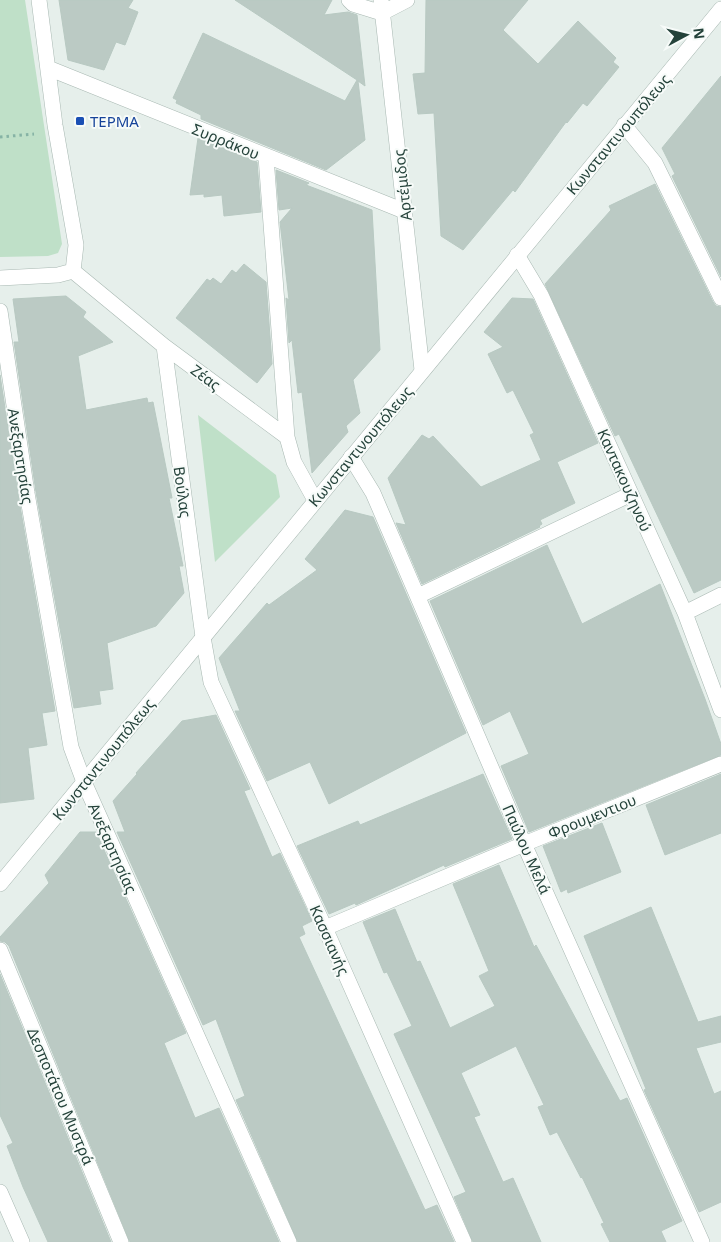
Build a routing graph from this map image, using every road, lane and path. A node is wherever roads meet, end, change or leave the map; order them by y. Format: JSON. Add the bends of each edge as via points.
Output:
{"nodes":[{"id":1,"x":40,"y":0,"type":"edge"},
{"id":2,"x":348,"y":0,"type":"edge"},
{"id":3,"x":407,"y":0,"type":"edge"},
{"id":4,"x":382,"y":6,"type":"edge"},
{"id":5,"x":721,"y":9,"type":"edge"},
{"id":6,"x":48,"y":68,"type":"junction"},
{"id":7,"x":624,"y":125,"type":"junction"},
{"id":8,"x":57,"y":132,"type":"junction"},
{"id":9,"x":0,"y":137,"type":"edge"},
{"id":10,"x":266,"y":157,"type":"junction"},
{"id":11,"x":404,"y":211,"type":"junction"},
{"id":12,"x":518,"y":255,"type":"junction"},
{"id":13,"x":73,"y":271,"type":"junction"},
{"id":14,"x":0,"y":278,"type":"edge"},
{"id":15,"x":721,"y":298,"type":"edge"},
{"id":16,"x":0,"y":311,"type":"edge"},
{"id":17,"x":164,"y":346,"type":"junction"},
{"id":18,"x":422,"y":370,"type":"junction"},
{"id":19,"x":287,"y":437,"type":"junction"},
{"id":20,"x":351,"y":457,"type":"junction"},
{"id":21,"x":631,"y":494,"type":"junction"},
{"id":22,"x":315,"y":500,"type":"junction"},
{"id":23,"x":721,"y":595,"type":"edge"},
{"id":24,"x":418,"y":596,"type":"junction"},
{"id":25,"x":685,"y":613,"type":"junction"},
{"id":26,"x":203,"y":637,"type":"junction"},
{"id":27,"x":721,"y":710,"type":"edge"},
{"id":28,"x":721,"y":764,"type":"edge"},
{"id":29,"x":84,"y":782,"type":"junction"},
{"id":30,"x":524,"y":844,"type":"junction"},
{"id":31,"x":0,"y":884,"type":"edge"},
{"id":32,"x":325,"y":928,"type":"junction"},
{"id":33,"x":0,"y":950,"type":"edge"},
{"id":34,"x":0,"y":1192,"type":"edge"},
{"id":35,"x":22,"y":1242,"type":"edge"},
{"id":36,"x":121,"y":1242,"type":"edge"},
{"id":37,"x":289,"y":1242,"type":"edge"},
{"id":38,"x":464,"y":1242,"type":"edge"},
{"id":39,"x":702,"y":1242,"type":"edge"}],
"edges":[{"from":1,"to":6,"type":"street"},
{"from":2,"to":4,"type":"street","via":[[353,4]]},
{"from":3,"to":4,"type":"street"},
{"from":4,"to":11,"type":"street","name":"Αρτέμιδος"},
{"from":5,"to":7,"type":"street","name":"Κωνσταντινουπόλεως"},
{"from":6,"to":8,"type":"street"},
{"from":6,"to":10,"type":"street","name":"Συρράκου"},
{"from":7,"to":12,"type":"street","name":"Κωνσταντινουπόλεως"},
{"from":7,"to":15,"type":"street","via":[[655,163]]},
{"from":8,"to":9,"type":"path"},
{"from":8,"to":13,"type":"street","via":[[76,245]]},
{"from":10,"to":11,"type":"street","name":"Συρράκου"},
{"from":10,"to":19,"type":"street"},
{"from":11,"to":18,"type":"street","name":"Αρτέμιδος"},
{"from":12,"to":18,"type":"street","name":"Κωνσταντινουπόλεως"},
{"from":12,"to":21,"type":"street","name":"Καντακουζηνού","via":[[541,296]]},
{"from":13,"to":14,"type":"street","via":[[58,275]]},
{"from":13,"to":17,"type":"street","name":"Ζέας"},
{"from":16,"to":29,"type":"street","name":"Ανεξαρτησίας","via":[[27,493],[71,747]]},
{"from":17,"to":19,"type":"street","name":"Ζέας"},
{"from":17,"to":26,"type":"street","name":"Βούλας"},
{"from":18,"to":20,"type":"street","name":"Κωνσταντινουπόλεως"},
{"from":19,"to":22,"type":"street","via":[[294,462]]},
{"from":20,"to":22,"type":"street","name":"Κωνσταντινουπόλεως"},
{"from":20,"to":24,"type":"street","name":"Παύλου Μελά","via":[[373,493]]},
{"from":21,"to":24,"type":"street"},
{"from":21,"to":25,"type":"street","name":"Καντακουζηνού"},
{"from":22,"to":26,"type":"street","name":"Κωνσταντινουπόλεως"},
{"from":23,"to":25,"type":"street"},
{"from":24,"to":30,"type":"street","name":"Παύλου Μελά"},
{"from":25,"to":27,"type":"street","name":"Καντακουζηνού"},
{"from":26,"to":29,"type":"street","name":"Κωνσταντινουπόλεως"},
{"from":26,"to":32,"type":"street","name":"Κασσιανής","via":[[211,682]]},
{"from":28,"to":30,"type":"street","name":"Φρουμεντιου"},
{"from":29,"to":31,"type":"street","name":"Κωνσταντινουπόλεως"},
{"from":29,"to":37,"type":"street","name":"Ανεξαρτησίας"},
{"from":30,"to":32,"type":"street","name":"Φρουμεντιου"},
{"from":30,"to":39,"type":"street","name":"Παύλου Μελά"},
{"from":32,"to":38,"type":"street","name":"Κασσιανής"},
{"from":33,"to":36,"type":"street","name":"Δεσποτάτου Μυστρά"},
{"from":34,"to":35,"type":"street"}]}
